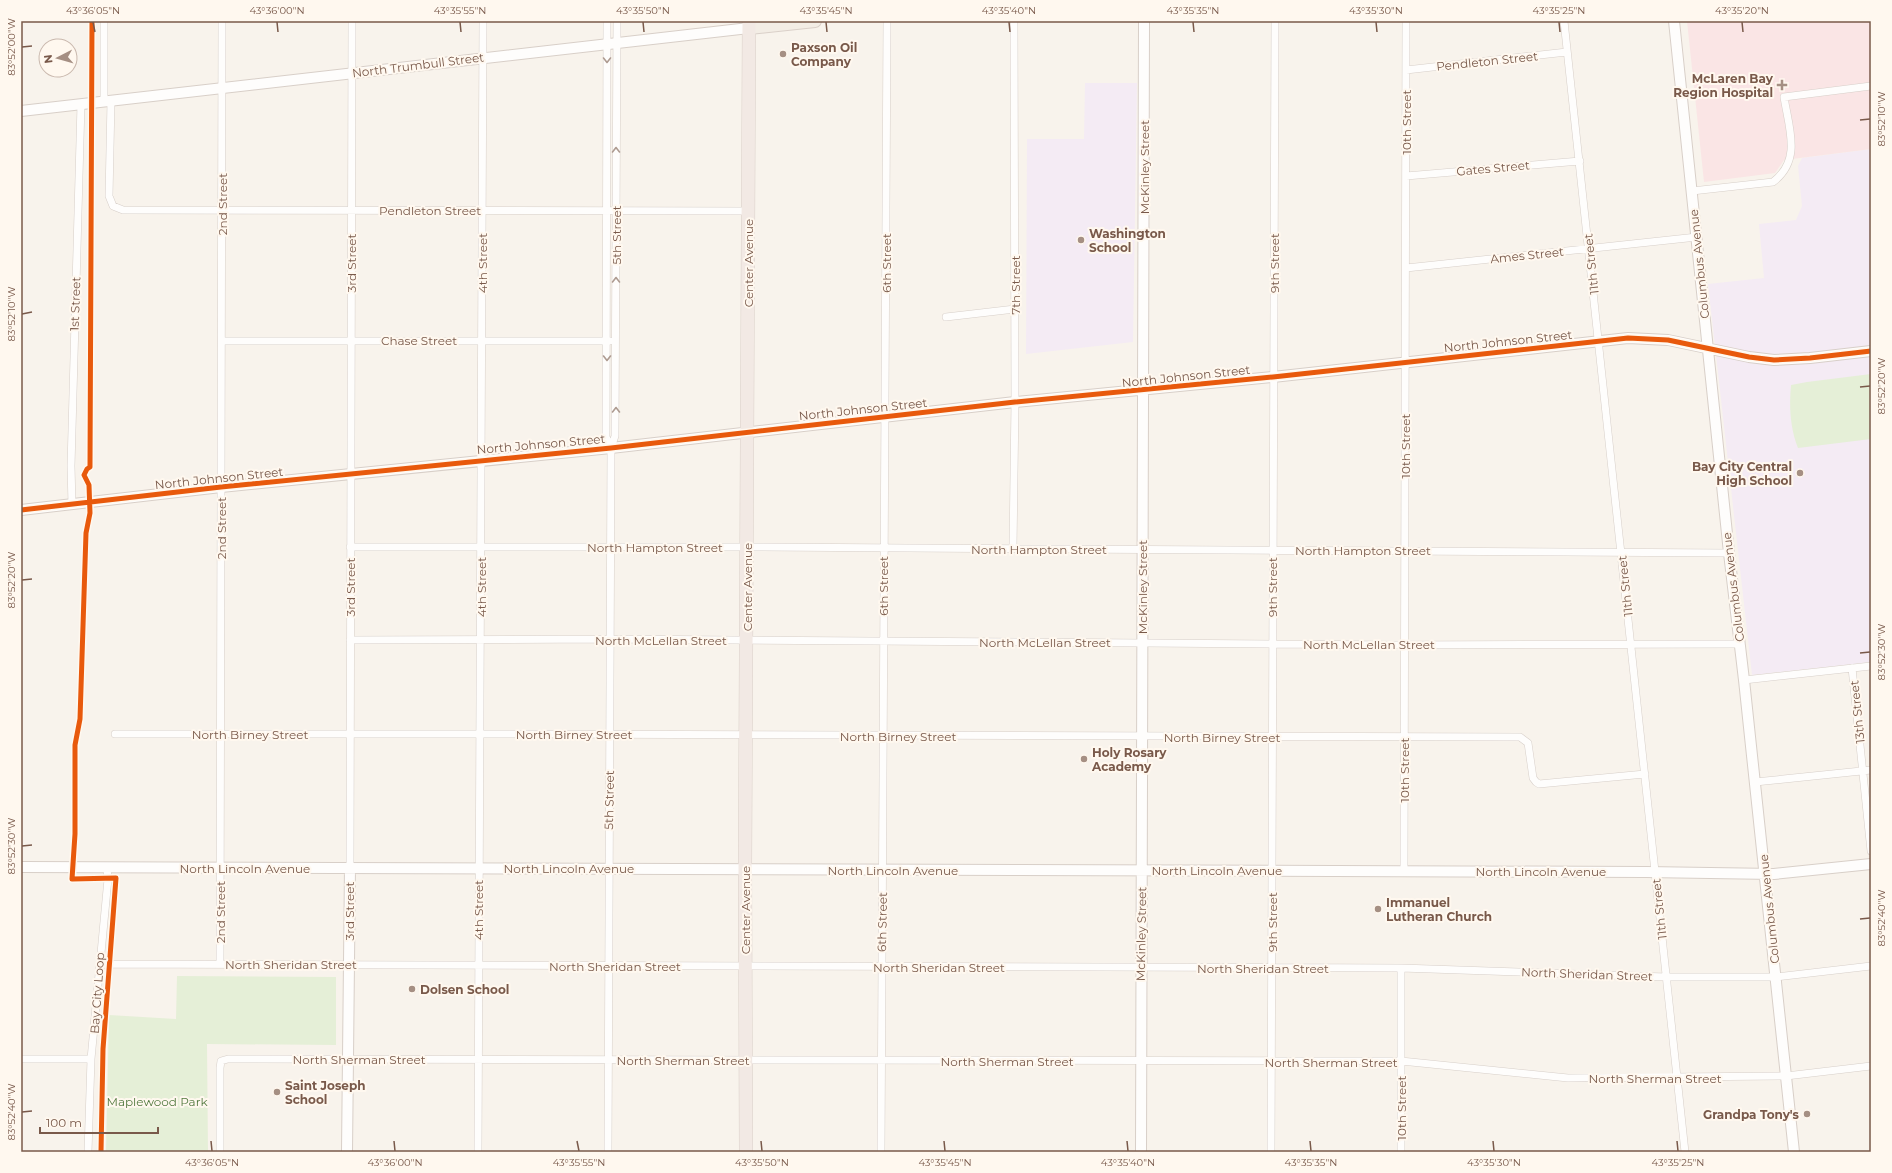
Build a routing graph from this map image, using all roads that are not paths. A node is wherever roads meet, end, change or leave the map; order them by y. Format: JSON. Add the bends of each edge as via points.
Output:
{"nodes":[{"id":1,"x":104,"y":21,"type":"edge"},
{"id":2,"x":222,"y":21,"type":"edge"},
{"id":3,"x":352,"y":21,"type":"edge"},
{"id":4,"x":483,"y":21,"type":"edge"},
{"id":5,"x":607,"y":21,"type":"edge"},
{"id":6,"x":617,"y":21,"type":"edge"},
{"id":7,"x":815,"y":21,"type":"edge"},
{"id":8,"x":887,"y":21,"type":"edge"},
{"id":9,"x":1014,"y":21,"type":"edge"},
{"id":10,"x":1144,"y":21,"type":"edge"},
{"id":11,"x":1275,"y":21,"type":"edge"},
{"id":12,"x":1406,"y":21,"type":"edge"},
{"id":13,"x":1564,"y":21,"type":"edge"},
{"id":14,"x":1674,"y":21,"type":"edge"},
{"id":15,"x":749,"y":24,"type":"edge"},
{"id":16,"x":612,"y":45,"type":"junction"},
{"id":17,"x":1567,"y":52,"type":"junction"},
{"id":18,"x":483,"y":58,"type":"junction"},
{"id":19,"x":1406,"y":70,"type":"junction"},
{"id":20,"x":352,"y":73,"type":"junction"},
{"id":21,"x":1871,"y":86,"type":"edge"},
{"id":22,"x":222,"y":89,"type":"junction"},
{"id":23,"x":108,"y":102,"type":"junction"},
{"id":24,"x":81,"y":104,"type":"junction"},
{"id":25,"x":21,"y":111,"type":"edge"},
{"id":26,"x":1580,"y":161,"type":"junction"},
{"id":27,"x":1406,"y":176,"type":"junction"},
{"id":28,"x":1692,"y":191,"type":"junction"},
{"id":29,"x":222,"y":210,"type":"junction"},
{"id":30,"x":352,"y":210,"type":"junction"},
{"id":31,"x":482,"y":210,"type":"junction"},
{"id":32,"x":748,"y":211,"type":"junction"},
{"id":33,"x":606,"y":212,"type":"junction"},
{"id":34,"x":616,"y":212,"type":"junction"},
{"id":35,"x":1696,"y":237,"type":"junction"},
{"id":36,"x":1589,"y":249,"type":"junction"},
{"id":37,"x":1406,"y":268,"type":"junction"},
{"id":38,"x":1015,"y":309,"type":"junction"},
{"id":39,"x":946,"y":317,"type":"dead end"},
{"id":40,"x":222,"y":340,"type":"junction"},
{"id":41,"x":351,"y":340,"type":"junction"},
{"id":42,"x":482,"y":341,"type":"junction"},
{"id":43,"x":607,"y":341,"type":"junction"},
{"id":44,"x":1599,"y":341,"type":"junction"},
{"id":45,"x":616,"y":342,"type":"junction"},
{"id":46,"x":1708,"y":348,"type":"junction"},
{"id":47,"x":1871,"y":351,"type":"edge"},
{"id":48,"x":1406,"y":362,"type":"junction"},
{"id":49,"x":1273,"y":377,"type":"junction"},
{"id":50,"x":1143,"y":390,"type":"junction"},
{"id":51,"x":1015,"y":402,"type":"junction"},
{"id":52,"x":886,"y":417,"type":"junction"},
{"id":53,"x":748,"y":431,"type":"junction"},
{"id":54,"x":611,"y":448,"type":"junction"},
{"id":55,"x":482,"y":460,"type":"junction"},
{"id":56,"x":351,"y":474,"type":"junction"},
{"id":57,"x":221,"y":487,"type":"junction"},
{"id":58,"x":72,"y":505,"type":"junction"},
{"id":59,"x":21,"y":510,"type":"edge"},
{"id":60,"x":350,"y":546,"type":"junction"},
{"id":61,"x":481,"y":546,"type":"junction"},
{"id":62,"x":611,"y":547,"type":"junction"},
{"id":63,"x":747,"y":547,"type":"junction"},
{"id":64,"x":883,"y":548,"type":"junction"},
{"id":65,"x":1013,"y":548,"type":"junction"},
{"id":66,"x":1142,"y":549,"type":"junction"},
{"id":67,"x":1273,"y":550,"type":"junction"},
{"id":68,"x":1405,"y":551,"type":"junction"},
{"id":69,"x":1622,"y":551,"type":"junction"},
{"id":70,"x":1729,"y":553,"type":"junction"},
{"id":71,"x":481,"y":639,"type":"junction"},
{"id":72,"x":610,"y":639,"type":"junction"},
{"id":73,"x":350,"y":640,"type":"junction"},
{"id":74,"x":747,"y":640,"type":"junction"},
{"id":75,"x":883,"y":642,"type":"junction"},
{"id":76,"x":1142,"y":642,"type":"junction"},
{"id":77,"x":1272,"y":644,"type":"junction"},
{"id":78,"x":1405,"y":644,"type":"junction"},
{"id":79,"x":1631,"y":644,"type":"junction"},
{"id":80,"x":1740,"y":644,"type":"junction"},
{"id":81,"x":1871,"y":666,"type":"edge"},
{"id":82,"x":1852,"y":668,"type":"junction"},
{"id":83,"x":1744,"y":680,"type":"junction"},
{"id":84,"x":115,"y":734,"type":"dead end"},
{"id":85,"x":220,"y":734,"type":"junction"},
{"id":86,"x":349,"y":734,"type":"junction"},
{"id":87,"x":480,"y":734,"type":"junction"},
{"id":88,"x":610,"y":735,"type":"junction"},
{"id":89,"x":746,"y":735,"type":"junction"},
{"id":90,"x":882,"y":736,"type":"junction"},
{"id":91,"x":1142,"y":736,"type":"junction"},
{"id":92,"x":1271,"y":737,"type":"junction"},
{"id":93,"x":1404,"y":738,"type":"junction"},
{"id":94,"x":1871,"y":770,"type":"edge"},
{"id":95,"x":1863,"y":771,"type":"junction"},
{"id":96,"x":1645,"y":774,"type":"junction"},
{"id":97,"x":1754,"y":782,"type":"junction"},
{"id":98,"x":1871,"y":851,"type":"edge"},
{"id":99,"x":1871,"y":864,"type":"edge"},
{"id":100,"x":21,"y":867,"type":"edge"},
{"id":101,"x":350,"y":867,"type":"junction"},
{"id":102,"x":107,"y":868,"type":"junction"},
{"id":103,"x":219,"y":868,"type":"junction"},
{"id":104,"x":478,"y":868,"type":"junction"},
{"id":105,"x":608,"y":869,"type":"junction"},
{"id":106,"x":745,"y":869,"type":"junction"},
{"id":107,"x":883,"y":870,"type":"junction"},
{"id":108,"x":1142,"y":870,"type":"junction"},
{"id":109,"x":1272,"y":870,"type":"junction"},
{"id":110,"x":1404,"y":871,"type":"junction"},
{"id":111,"x":1656,"y":872,"type":"junction"},
{"id":112,"x":1765,"y":873,"type":"junction"},
{"id":113,"x":101,"y":964,"type":"junction"},
{"id":114,"x":220,"y":964,"type":"junction"},
{"id":115,"x":349,"y":965,"type":"junction"},
{"id":116,"x":478,"y":966,"type":"junction"},
{"id":117,"x":608,"y":966,"type":"junction"},
{"id":118,"x":746,"y":966,"type":"junction"},
{"id":119,"x":1871,"y":966,"type":"edge"},
{"id":120,"x":881,"y":967,"type":"junction"},
{"id":121,"x":1141,"y":968,"type":"junction"},
{"id":122,"x":1272,"y":968,"type":"junction"},
{"id":123,"x":1401,"y":968,"type":"junction"},
{"id":124,"x":1666,"y":977,"type":"junction"},
{"id":125,"x":1776,"y":977,"type":"junction"},
{"id":126,"x":347,"y":1058,"type":"junction"},
{"id":127,"x":21,"y":1059,"type":"edge"},
{"id":128,"x":92,"y":1059,"type":"junction"},
{"id":129,"x":478,"y":1059,"type":"junction"},
{"id":130,"x":608,"y":1060,"type":"junction"},
{"id":131,"x":745,"y":1060,"type":"junction"},
{"id":132,"x":882,"y":1060,"type":"junction"},
{"id":133,"x":1141,"y":1061,"type":"junction"},
{"id":134,"x":1401,"y":1061,"type":"junction"},
{"id":135,"x":1271,"y":1062,"type":"junction"},
{"id":136,"x":1871,"y":1066,"type":"edge"},
{"id":137,"x":1786,"y":1076,"type":"junction"},
{"id":138,"x":1677,"y":1078,"type":"junction"},
{"id":139,"x":88,"y":1152,"type":"edge"},
{"id":140,"x":220,"y":1152,"type":"edge"},
{"id":141,"x":347,"y":1152,"type":"edge"},
{"id":142,"x":478,"y":1152,"type":"edge"},
{"id":143,"x":608,"y":1152,"type":"edge"},
{"id":144,"x":746,"y":1152,"type":"edge"},
{"id":145,"x":881,"y":1152,"type":"edge"},
{"id":146,"x":1141,"y":1152,"type":"edge"},
{"id":147,"x":1271,"y":1152,"type":"edge"},
{"id":148,"x":1401,"y":1152,"type":"edge"},
{"id":149,"x":1685,"y":1152,"type":"edge"},
{"id":150,"x":1794,"y":1152,"type":"edge"}],
"edges":[{"from":1,"to":23,"type":"street"},
{"from":2,"to":22,"type":"street","name":"2nd Street"},
{"from":3,"to":20,"type":"street","name":"3rd Street"},
{"from":4,"to":18,"type":"street","name":"4th Street"},
{"from":5,"to":16,"type":"street","name":"5th Street"},
{"from":6,"to":16,"type":"street","name":"5th Street"},
{"from":7,"to":15,"type":"main road","name":"North Trumbull Street"},
{"from":8,"to":52,"type":"street","name":"6th Street"},
{"from":9,"to":38,"type":"street","name":"7th Street"},
{"from":10,"to":50,"type":"street","name":"McKinley Street"},
{"from":11,"to":49,"type":"street","name":"9th Street"},
{"from":12,"to":19,"type":"street","name":"10th Street"},
{"from":13,"to":17,"type":"street","name":"11th Street"},
{"from":14,"to":28,"type":"street","name":"Columbus Avenue"},
{"from":15,"to":16,"type":"street","name":"North Trumbull Street"},
{"from":15,"to":32,"type":"highway","name":"Center Avenue"},
{"from":16,"to":18,"type":"street","name":"North Trumbull Street"},
{"from":16,"to":33,"type":"street","name":"5th Street","one_way":true},
{"from":34,"to":16,"type":"street","name":"5th Street","one_way":true},
{"from":17,"to":19,"type":"street","name":"Pendleton Street"},
{"from":17,"to":26,"type":"street","name":"11th Street"},
{"from":18,"to":20,"type":"street","name":"North Trumbull Street"},
{"from":18,"to":31,"type":"street","name":"4th Street"},
{"from":19,"to":27,"type":"street","name":"10th Street"},
{"from":20,"to":22,"type":"street","name":"North Trumbull Street"},
{"from":20,"to":30,"type":"street","name":"3rd Street"},
{"from":21,"to":28,"type":"street","via":[[1784,97],[1792,153],[1782,175],[1773,182]]},
{"from":22,"to":23,"type":"street","name":"North Trumbull Street"},
{"from":22,"to":29,"type":"street","name":"2nd Street"},
{"from":23,"to":24,"type":"street","name":"North Trumbull Street"},
{"from":23,"to":29,"type":"street","name":"Pendleton Street","via":[[109,196],[113,206],[123,210]]},
{"from":24,"to":25,"type":"street","name":"North Trumbull Street"},
{"from":24,"to":58,"type":"street","name":"1st Street"},
{"from":26,"to":27,"type":"street","name":"Gates Street"},
{"from":26,"to":36,"type":"street","name":"11th Street"},
{"from":27,"to":37,"type":"street","name":"10th Street"},
{"from":28,"to":35,"type":"street","name":"Columbus Avenue"},
{"from":29,"to":30,"type":"street","name":"Pendleton Street"},
{"from":29,"to":40,"type":"street","name":"2nd Street"},
{"from":30,"to":31,"type":"street","name":"Pendleton Street"},
{"from":30,"to":41,"type":"street","name":"3rd Street"},
{"from":31,"to":33,"type":"street","name":"Pendleton Street"},
{"from":31,"to":42,"type":"street","name":"4th Street"},
{"from":32,"to":34,"type":"street","name":"Pendleton Street"},
{"from":32,"to":53,"type":"highway","name":"Center Avenue"},
{"from":33,"to":34,"type":"street","name":"Pendleton Street"},
{"from":33,"to":43,"type":"street","name":"5th Street"},
{"from":45,"to":34,"type":"street","name":"5th Street","one_way":true},
{"from":35,"to":36,"type":"street","name":"Ames Street"},
{"from":35,"to":46,"type":"street","name":"Columbus Avenue"},
{"from":36,"to":37,"type":"street","name":"Ames Street"},
{"from":36,"to":44,"type":"street","name":"11th Street"},
{"from":37,"to":48,"type":"street","name":"10th Street"},
{"from":38,"to":39,"type":"street"},
{"from":38,"to":51,"type":"street","name":"7th Street"},
{"from":40,"to":41,"type":"street","name":"Chase Street"},
{"from":40,"to":57,"type":"street","name":"2nd Street"},
{"from":41,"to":42,"type":"street","name":"Chase Street"},
{"from":41,"to":56,"type":"street","name":"3rd Street"},
{"from":42,"to":43,"type":"street","name":"Chase Street"},
{"from":42,"to":55,"type":"street","name":"4th Street"},
{"from":43,"to":45,"type":"street","name":"Chase Street"},
{"from":43,"to":54,"type":"street","name":"5th Street","one_way":true,"via":[[606,437]]},
{"from":44,"to":46,"type":"street","name":"North Johnson Street","via":[[1645,338]]},
{"from":44,"to":48,"type":"street","name":"North Johnson Street"},
{"from":44,"to":69,"type":"street","name":"11th Street"},
{"from":54,"to":45,"type":"street","name":"5th Street","one_way":true,"via":[[615,436]]},
{"from":46,"to":47,"type":"street","name":"North Johnson Street","via":[[1774,360]]},
{"from":46,"to":70,"type":"street","name":"Columbus Avenue"},
{"from":48,"to":49,"type":"street","name":"North Johnson Street"},
{"from":48,"to":68,"type":"street","name":"10th Street"},
{"from":49,"to":50,"type":"street","name":"North Johnson Street"},
{"from":49,"to":67,"type":"street","name":"9th Street"},
{"from":50,"to":51,"type":"street","name":"North Johnson Street"},
{"from":50,"to":66,"type":"street","name":"McKinley Street"},
{"from":51,"to":52,"type":"street","name":"North Johnson Street"},
{"from":51,"to":65,"type":"street","name":"7th Street"},
{"from":52,"to":53,"type":"street","name":"North Johnson Street"},
{"from":52,"to":64,"type":"street","name":"6th Street"},
{"from":53,"to":54,"type":"street","name":"North Johnson Street"},
{"from":53,"to":63,"type":"highway","name":"Center Avenue"},
{"from":54,"to":55,"type":"street","name":"North Johnson Street"},
{"from":54,"to":62,"type":"street","name":"5th Street"},
{"from":55,"to":56,"type":"street","name":"North Johnson Street"},
{"from":55,"to":61,"type":"street","name":"4th Street"},
{"from":56,"to":57,"type":"street","name":"North Johnson Street"},
{"from":56,"to":60,"type":"street","name":"3rd Street"},
{"from":57,"to":58,"type":"street","name":"North Johnson Street"},
{"from":57,"to":85,"type":"street","name":"2nd Street"},
{"from":58,"to":59,"type":"street","name":"North Johnson Street"},
{"from":60,"to":61,"type":"street","name":"North Hampton Street"},
{"from":60,"to":73,"type":"street","name":"3rd Street"},
{"from":61,"to":62,"type":"street","name":"North Hampton Street"},
{"from":61,"to":71,"type":"street","name":"4th Street"},
{"from":62,"to":63,"type":"street","name":"North Hampton Street"},
{"from":62,"to":72,"type":"street","name":"5th Street"},
{"from":63,"to":64,"type":"street","name":"North Hampton Street"},
{"from":63,"to":74,"type":"highway","name":"Center Avenue"},
{"from":64,"to":65,"type":"street","name":"North Hampton Street"},
{"from":64,"to":75,"type":"street","name":"6th Street"},
{"from":65,"to":66,"type":"street","name":"North Hampton Street"},
{"from":66,"to":67,"type":"street","name":"North Hampton Street"},
{"from":66,"to":76,"type":"street","name":"McKinley Street"},
{"from":67,"to":68,"type":"street","name":"North Hampton Street"},
{"from":67,"to":77,"type":"street","name":"9th Street"},
{"from":68,"to":69,"type":"street","name":"North Hampton Street"},
{"from":68,"to":78,"type":"street","name":"10th Street"},
{"from":69,"to":70,"type":"street","name":"North Hampton Street"},
{"from":69,"to":79,"type":"street","name":"11th Street"},
{"from":70,"to":80,"type":"street","name":"Columbus Avenue"},
{"from":71,"to":72,"type":"street","name":"North McLellan Street"},
{"from":71,"to":73,"type":"street","name":"North McLellan Street"},
{"from":71,"to":87,"type":"street","name":"4th Street"},
{"from":72,"to":74,"type":"street","name":"North McLellan Street"},
{"from":72,"to":88,"type":"street","name":"5th Street"},
{"from":73,"to":86,"type":"street","name":"3rd Street"},
{"from":74,"to":75,"type":"street","name":"North McLellan Street"},
{"from":74,"to":89,"type":"highway","name":"Center Avenue"},
{"from":75,"to":76,"type":"street","name":"North McLellan Street"},
{"from":75,"to":90,"type":"street","name":"6th Street"},
{"from":76,"to":77,"type":"street","name":"North McLellan Street"},
{"from":76,"to":91,"type":"street","name":"McKinley Street"},
{"from":77,"to":78,"type":"street","name":"North McLellan Street"},
{"from":77,"to":92,"type":"street","name":"9th Street"},
{"from":78,"to":79,"type":"street","name":"North McLellan Street"},
{"from":78,"to":93,"type":"street","name":"10th Street"},
{"from":79,"to":80,"type":"street","name":"North McLellan Street"},
{"from":79,"to":96,"type":"street","name":"11th Street"},
{"from":80,"to":83,"type":"street","name":"Columbus Avenue"},
{"from":81,"to":82,"type":"street"},
{"from":82,"to":83,"type":"street"},
{"from":82,"to":95,"type":"street","name":"13th Street"},
{"from":83,"to":97,"type":"street","name":"Columbus Avenue"},
{"from":84,"to":85,"type":"street","name":"North Birney Street"},
{"from":85,"to":86,"type":"street","name":"North Birney Street"},
{"from":85,"to":103,"type":"street","name":"2nd Street"},
{"from":86,"to":87,"type":"street","name":"North Birney Street"},
{"from":86,"to":101,"type":"street","name":"3rd Street"},
{"from":87,"to":88,"type":"street","name":"North Birney Street"},
{"from":87,"to":104,"type":"street","name":"4th Street"},
{"from":88,"to":89,"type":"street","name":"North Birney Street"},
{"from":88,"to":105,"type":"street","name":"5th Street"},
{"from":89,"to":90,"type":"street","name":"North Birney Street"},
{"from":89,"to":106,"type":"highway","name":"Center Avenue"},
{"from":90,"to":91,"type":"street","name":"North Birney Street"},
{"from":90,"to":107,"type":"street","name":"6th Street"},
{"from":91,"to":92,"type":"street","name":"North Birney Street"},
{"from":91,"to":108,"type":"street","name":"McKinley Street"},
{"from":92,"to":93,"type":"street","name":"North Birney Street"},
{"from":92,"to":109,"type":"street","name":"9th Street"},
{"from":93,"to":96,"type":"street","name":"North Birney Street","via":[[1520,737],[1528,743],[1533,778],[1539,784]]},
{"from":93,"to":110,"type":"street","name":"10th Street"},
{"from":94,"to":95,"type":"street"},
{"from":95,"to":97,"type":"street"},
{"from":95,"to":98,"type":"street","name":"13th Street"},
{"from":96,"to":111,"type":"street","name":"11th Street"},
{"from":97,"to":112,"type":"street","name":"Columbus Avenue"},
{"from":99,"to":112,"type":"street","name":"North Lincoln Avenue"},
{"from":100,"to":102,"type":"street","name":"North Lincoln Avenue"},
{"from":101,"to":103,"type":"street","name":"North Lincoln Avenue"},
{"from":101,"to":104,"type":"street","name":"North Lincoln Avenue"},
{"from":101,"to":115,"type":"street","name":"3rd Street"},
{"from":102,"to":103,"type":"street","name":"North Lincoln Avenue"},
{"from":102,"to":113,"type":"street"},
{"from":103,"to":114,"type":"street","name":"2nd Street"},
{"from":104,"to":105,"type":"street","name":"North Lincoln Avenue"},
{"from":104,"to":116,"type":"street","name":"4th Street"},
{"from":105,"to":106,"type":"street","name":"North Lincoln Avenue"},
{"from":105,"to":117,"type":"street","name":"5th Street"},
{"from":106,"to":107,"type":"street","name":"North Lincoln Avenue"},
{"from":106,"to":118,"type":"highway","name":"Center Avenue"},
{"from":107,"to":108,"type":"street","name":"North Lincoln Avenue"},
{"from":107,"to":120,"type":"street","name":"6th Street"},
{"from":108,"to":109,"type":"street","name":"North Lincoln Avenue"},
{"from":108,"to":121,"type":"street","name":"McKinley Street"},
{"from":109,"to":110,"type":"street","name":"North Lincoln Avenue"},
{"from":109,"to":122,"type":"street","name":"9th Street"},
{"from":110,"to":111,"type":"street","name":"North Lincoln Avenue"},
{"from":111,"to":112,"type":"street","name":"North Lincoln Avenue"},
{"from":111,"to":124,"type":"street","name":"11th Street"},
{"from":112,"to":125,"type":"street","name":"Columbus Avenue"},
{"from":113,"to":114,"type":"street","name":"North Sheridan Street"},
{"from":113,"to":128,"type":"street"},
{"from":114,"to":115,"type":"street","name":"North Sheridan Street"},
{"from":115,"to":116,"type":"street","name":"North Sheridan Street"},
{"from":115,"to":126,"type":"street","name":"3rd Street"},
{"from":116,"to":117,"type":"street","name":"North Sheridan Street"},
{"from":116,"to":129,"type":"street","name":"4th Street"},
{"from":117,"to":118,"type":"street","name":"North Sheridan Street"},
{"from":117,"to":130,"type":"street","name":"5th Street"},
{"from":118,"to":120,"type":"street","name":"North Sheridan Street"},
{"from":118,"to":131,"type":"highway","name":"Center Avenue"},
{"from":119,"to":125,"type":"street","name":"North Sheridan Street"},
{"from":120,"to":121,"type":"street","name":"North Sheridan Street"},
{"from":120,"to":132,"type":"street","name":"6th Street"},
{"from":121,"to":122,"type":"street","name":"North Sheridan Street"},
{"from":121,"to":133,"type":"street","name":"McKinley Street"},
{"from":122,"to":123,"type":"street","name":"North Sheridan Street"},
{"from":122,"to":135,"type":"street","name":"9th Street"},
{"from":123,"to":124,"type":"street","name":"North Sheridan Street"},
{"from":123,"to":134,"type":"street","name":"10th Street"},
{"from":124,"to":125,"type":"street","name":"North Sheridan Street"},
{"from":124,"to":138,"type":"street","name":"11th Street"},
{"from":125,"to":137,"type":"street","name":"Columbus Avenue"},
{"from":126,"to":129,"type":"street","name":"North Sherman Street"},
{"from":126,"to":140,"type":"street","name":"North Sherman Street","via":[[221,1061]]},
{"from":126,"to":141,"type":"street","name":"3rd Street"},
{"from":127,"to":128,"type":"street"},
{"from":128,"to":139,"type":"street"},
{"from":129,"to":130,"type":"street","name":"North Sherman Street"},
{"from":129,"to":142,"type":"street","name":"4th Street"},
{"from":130,"to":131,"type":"street","name":"North Sherman Street"},
{"from":130,"to":143,"type":"street","name":"5th Street"},
{"from":131,"to":132,"type":"street","name":"North Sherman Street"},
{"from":131,"to":144,"type":"highway","name":"Center Avenue"},
{"from":132,"to":133,"type":"street","name":"North Sherman Street"},
{"from":132,"to":145,"type":"street","name":"6th Street"},
{"from":133,"to":135,"type":"street","name":"North Sherman Street"},
{"from":133,"to":146,"type":"street","name":"McKinley Street"},
{"from":134,"to":135,"type":"street","name":"North Sherman Street"},
{"from":134,"to":138,"type":"street","name":"North Sherman Street","via":[[1568,1078]]},
{"from":134,"to":148,"type":"street","name":"10th Street"},
{"from":135,"to":147,"type":"street","name":"9th Street"},
{"from":136,"to":137,"type":"street","name":"North Sherman Street"},
{"from":137,"to":138,"type":"street","name":"North Sherman Street"},
{"from":137,"to":150,"type":"street","name":"Columbus Avenue"},
{"from":138,"to":149,"type":"street","name":"11th Street"}]}
